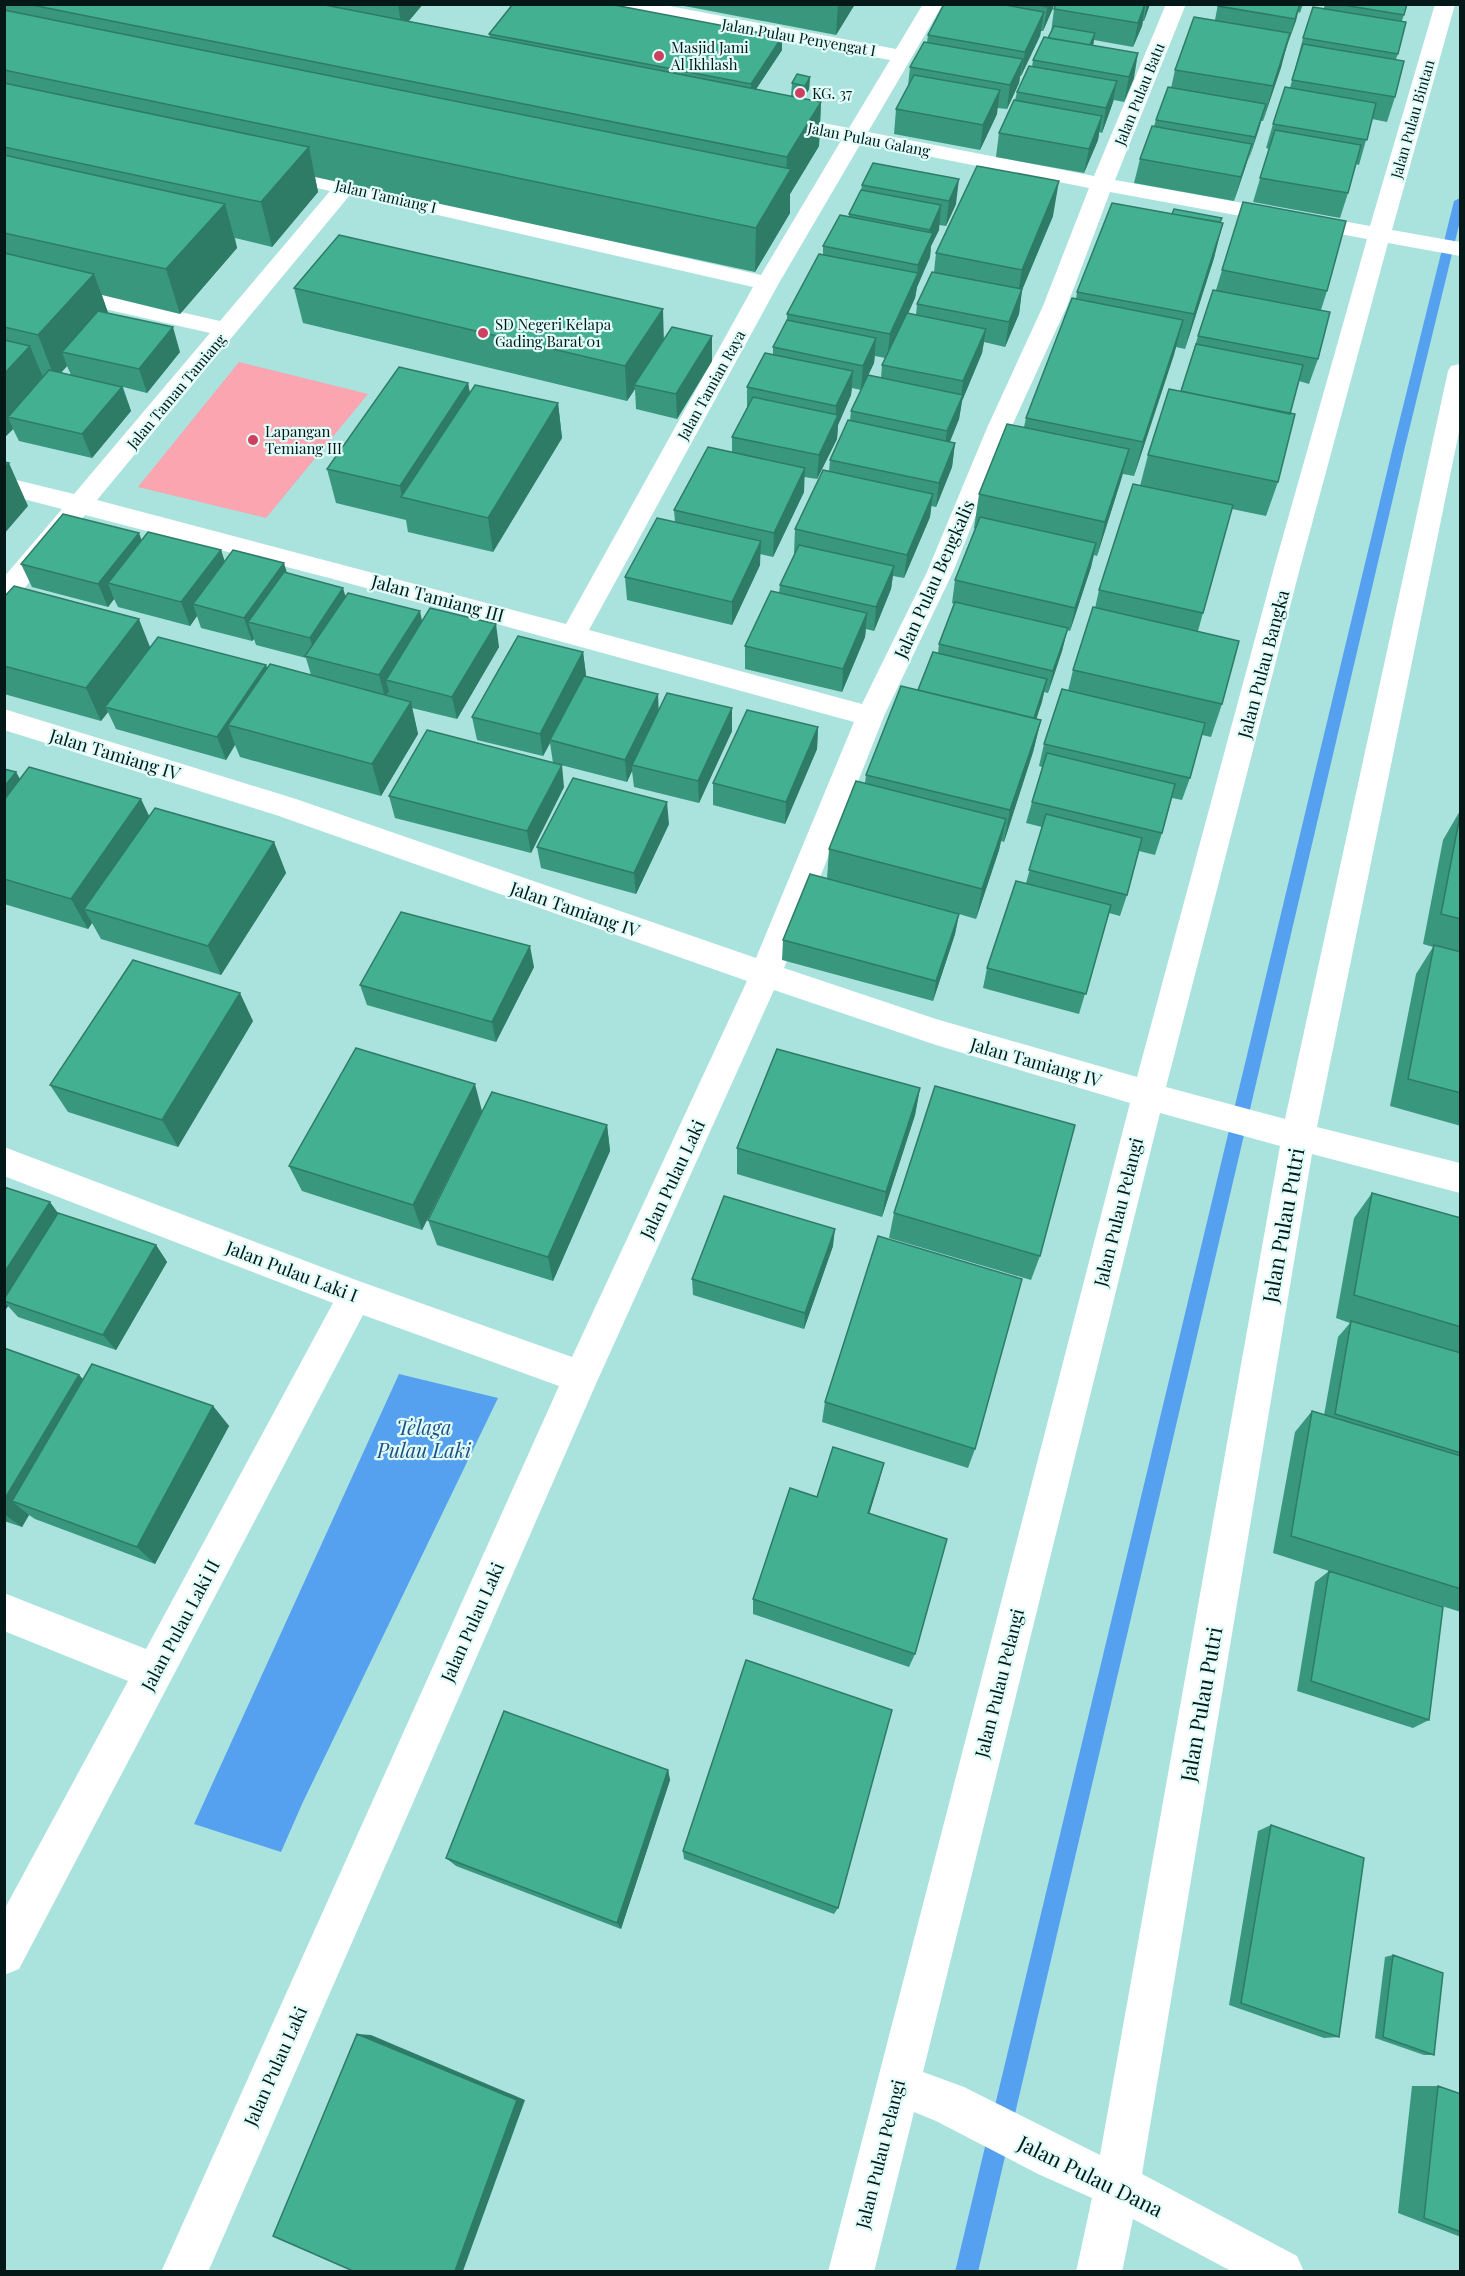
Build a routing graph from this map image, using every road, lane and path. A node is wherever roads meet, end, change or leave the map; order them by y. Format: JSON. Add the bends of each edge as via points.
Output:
{"nodes":[{"id":1,"x":625,"y":4,"type":"edge"},
{"id":2,"x":933,"y":4,"type":"edge"},
{"id":3,"x":1176,"y":4,"type":"edge"},
{"id":4,"x":1445,"y":4,"type":"edge"},
{"id":5,"x":902,"y":56,"type":"junction"},
{"id":6,"x":760,"y":117,"type":"edge"},
{"id":7,"x":854,"y":136,"type":"junction"},
{"id":8,"x":255,"y":167,"type":"edge"},
{"id":9,"x":1102,"y":184,"type":"junction"},
{"id":10,"x":346,"y":186,"type":"junction"},
{"id":11,"x":1378,"y":233,"type":"junction"},
{"id":12,"x":1461,"y":249,"type":"edge"},
{"id":13,"x":4,"y":279,"type":"edge"},
{"id":14,"x":767,"y":283,"type":"junction"},
{"id":15,"x":227,"y":330,"type":"junction"},
{"id":16,"x":1461,"y":371,"type":"edge"},
{"id":17,"x":4,"y":485,"type":"edge"},
{"id":18,"x":78,"y":505,"type":"junction"},
{"id":19,"x":4,"y":595,"type":"edge"},
{"id":20,"x":573,"y":635,"type":"junction"},
{"id":21,"x":870,"y":716,"type":"junction"},
{"id":22,"x":4,"y":719,"type":"edge"},
{"id":23,"x":765,"y":975,"type":"junction"},
{"id":24,"x":1162,"y":1100,"type":"junction"},
{"id":25,"x":1285,"y":1134,"type":"junction"},
{"id":26,"x":4,"y":1161,"type":"edge"},
{"id":27,"x":1461,"y":1178,"type":"edge"},
{"id":28,"x":356,"y":1296,"type":"junction"},
{"id":29,"x":581,"y":1377,"type":"junction"},
{"id":30,"x":4,"y":1611,"type":"edge"},
{"id":31,"x":154,"y":1672,"type":"junction"},
{"id":32,"x":4,"y":1954,"type":"edge"},
{"id":33,"x":898,"y":2084,"type":"junction"},
{"id":34,"x":1116,"y":2186,"type":"junction"},
{"id":35,"x":184,"y":2271,"type":"edge"},
{"id":36,"x":850,"y":2271,"type":"edge"},
{"id":37,"x":1099,"y":2271,"type":"edge"},
{"id":38,"x":1281,"y":2271,"type":"edge"}],
"edges":[{"from":1,"to":5,"type":"street","name":"Jalan Pulau Penyengat I"},
{"from":2,"to":5,"type":"street","name":"Jalan Tamian Raya"},
{"from":3,"to":9,"type":"street","name":"Jalan Pulau Batu"},
{"from":4,"to":11,"type":"street","name":"Jalan Pulau Bintan"},
{"from":5,"to":7,"type":"street","name":"Jalan Tamian Raya"},
{"from":6,"to":7,"type":"street","name":"Jalan Pulau Galang"},
{"from":7,"to":9,"type":"street","name":"Jalan Pulau Galang"},
{"from":7,"to":14,"type":"street","name":"Jalan Tamian Raya"},
{"from":8,"to":10,"type":"street","name":"Jalan Tamiang I"},
{"from":9,"to":11,"type":"street","name":"Jalan Pulau Galang"},
{"from":9,"to":21,"type":"street","name":"Jalan Pulau Bengkalis","via":[[1055,306],[940,572]]},
{"from":10,"to":14,"type":"street","name":"Jalan Tamiang I"},
{"from":10,"to":15,"type":"street","name":"Jalan Taman Tamiang"},
{"from":11,"to":12,"type":"street","name":"Jalan Pulau Galang"},
{"from":11,"to":24,"type":"street","name":"Jalan Pulau Bangka"},
{"from":13,"to":15,"type":"street"},
{"from":14,"to":20,"type":"street","name":"Jalan Tamian Raya"},
{"from":15,"to":18,"type":"street","name":"Jalan Taman Tamiang"},
{"from":16,"to":25,"type":"street"},
{"from":17,"to":18,"type":"street","name":"Jalan Tamiang III"},
{"from":18,"to":19,"type":"street","name":"Jalan Taman Tamiang"},
{"from":18,"to":20,"type":"street","name":"Jalan Tamiang III"},
{"from":20,"to":21,"type":"street","name":"Jalan Tamiang III"},
{"from":21,"to":23,"type":"street","name":"Jalan Pulau Bengkalis"},
{"from":22,"to":23,"type":"street","name":"Jalan Tamiang IV","via":[[286,807]]},
{"from":23,"to":24,"type":"street","name":"Jalan Tamiang IV","via":[[936,1032]]},
{"from":23,"to":29,"type":"street","name":"Jalan Pulau Laki"},
{"from":24,"to":25,"type":"street","name":"Jalan Tamiang IV"},
{"from":24,"to":33,"type":"street","name":"Jalan Pulau Pelangi"},
{"from":25,"to":27,"type":"street","name":"Jalan Tamiang IV"},
{"from":25,"to":34,"type":"street","name":"Jalan Pulau Putri"},
{"from":26,"to":28,"type":"street","name":"Jalan Pulau Laki I"},
{"from":28,"to":29,"type":"street","name":"Jalan Pulau Laki I"},
{"from":28,"to":31,"type":"street","name":"Jalan Pulau Laki II"},
{"from":29,"to":35,"type":"street","name":"Jalan Pulau Laki"},
{"from":30,"to":31,"type":"street"},
{"from":31,"to":32,"type":"street","name":"Jalan Pulau Laki II"},
{"from":33,"to":34,"type":"street","name":"Jalan Pulau Dana","via":[[948,2103]]},
{"from":33,"to":36,"type":"street","name":"Jalan Pulau Pelangi"},
{"from":34,"to":37,"type":"street","name":"Jalan Pulau Putri"},
{"from":34,"to":38,"type":"street","name":"Jalan Pulau Dana"}]}
